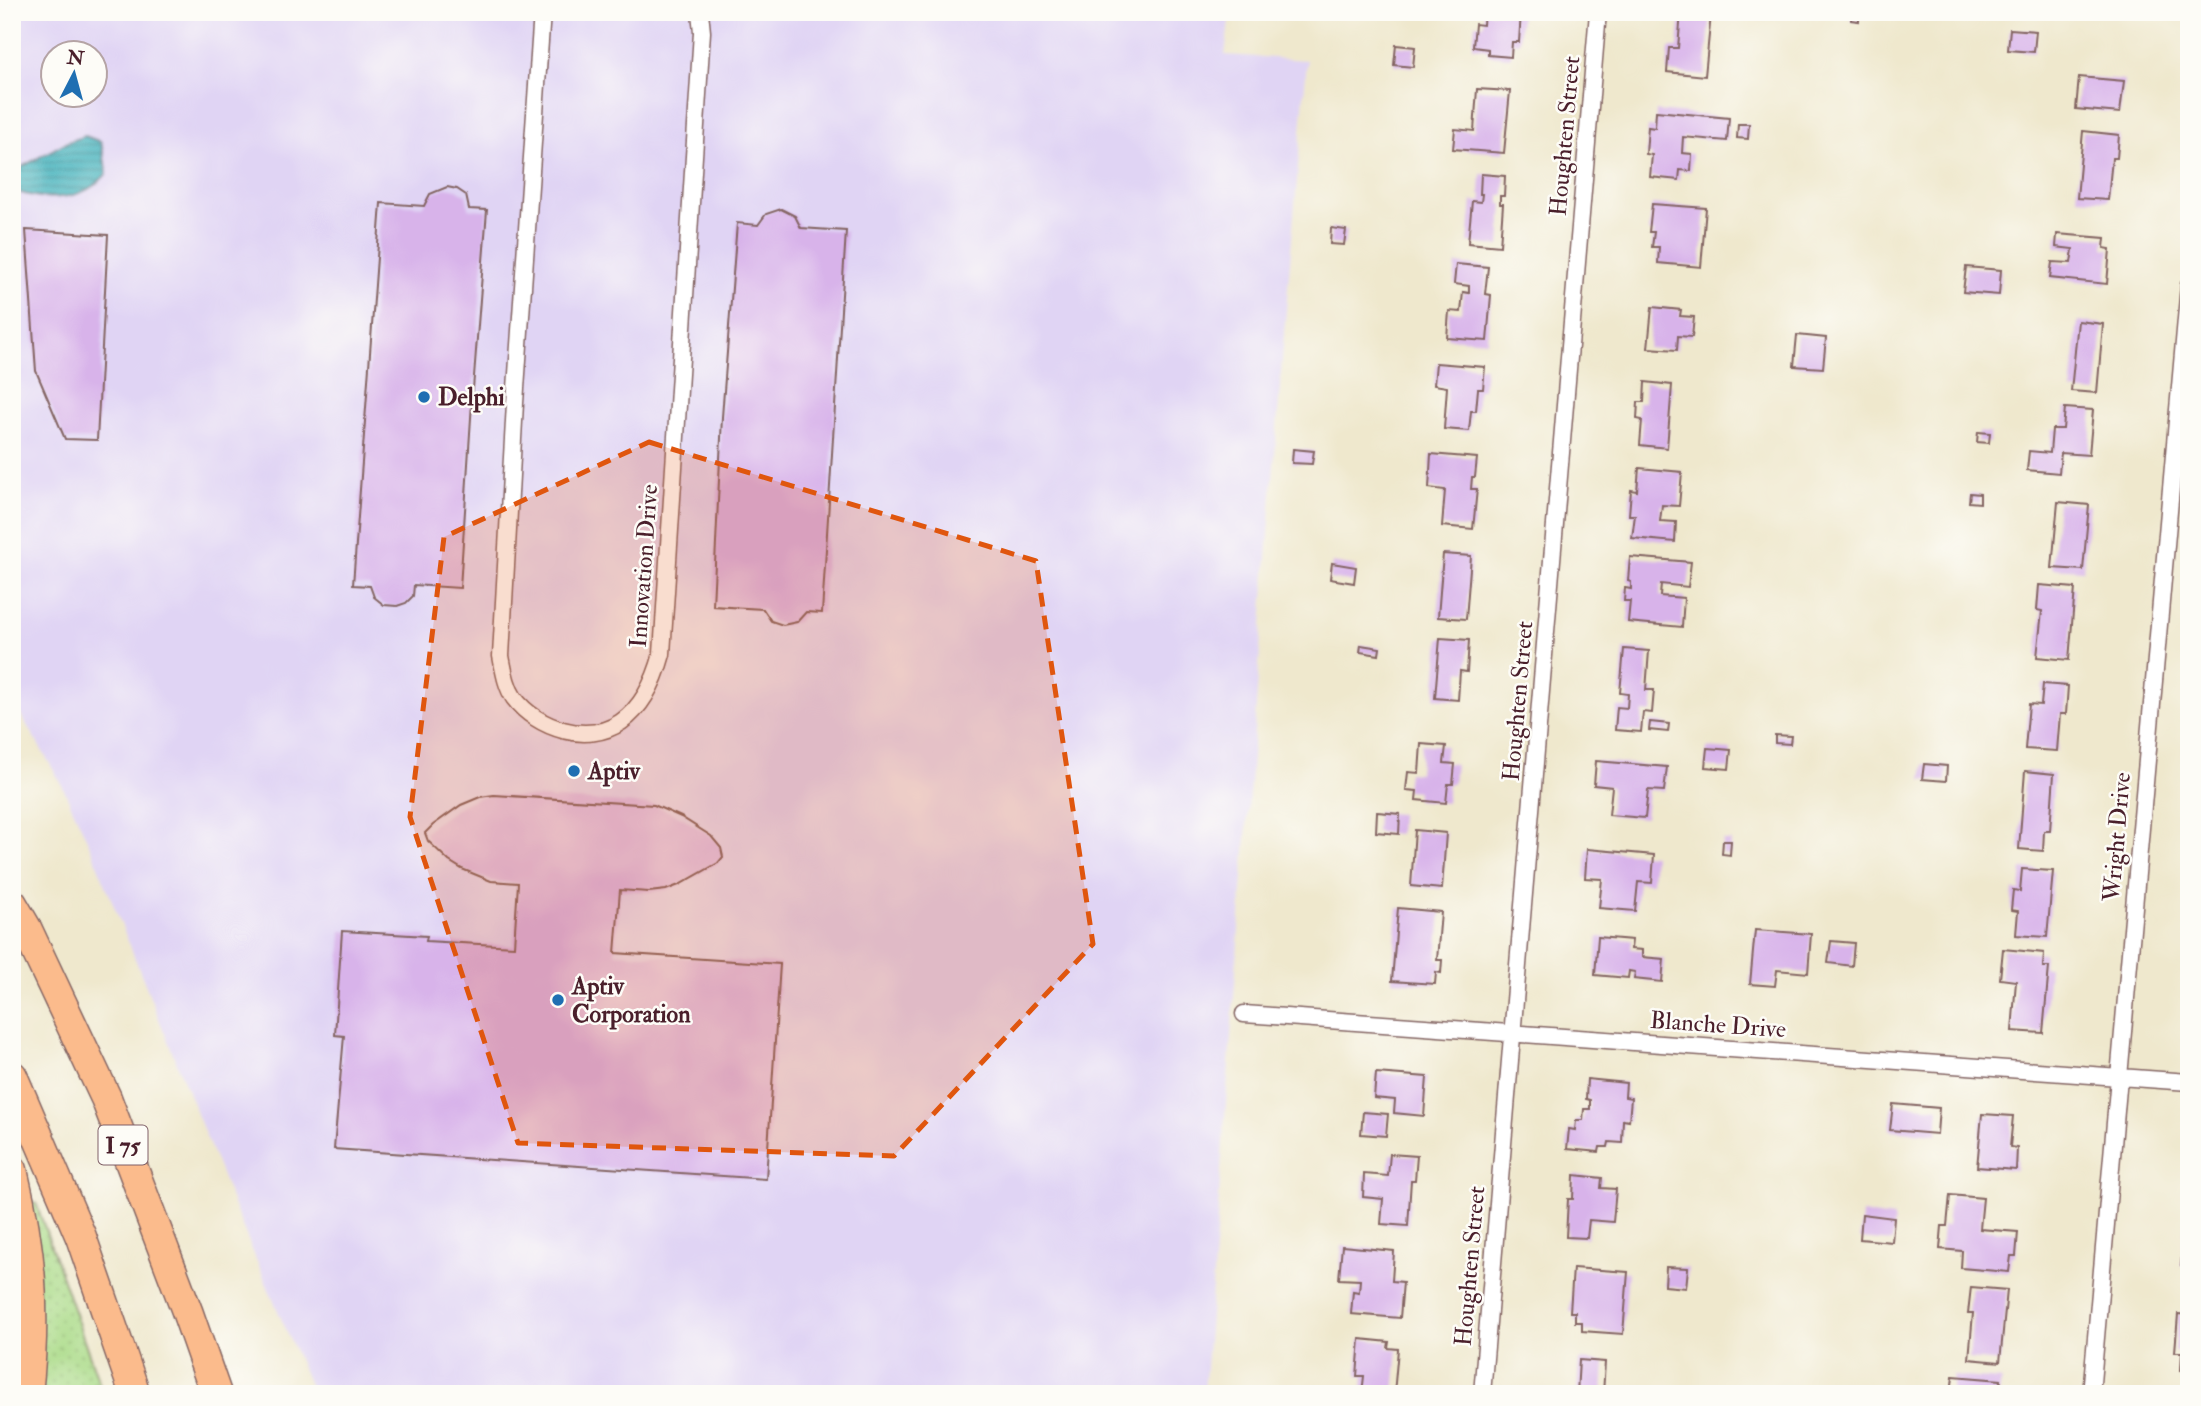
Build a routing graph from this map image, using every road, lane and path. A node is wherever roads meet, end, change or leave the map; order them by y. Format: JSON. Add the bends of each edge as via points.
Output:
{"nodes":[{"id":1,"x":542,"y":12,"type":"edge"},
{"id":2,"x":700,"y":12,"type":"edge"},
{"id":3,"x":1598,"y":12,"type":"edge"},
{"id":4,"x":2189,"y":285,"type":"edge"},
{"id":5,"x":12,"y":904,"type":"edge"},
{"id":6,"x":1244,"y":1014,"type":"dead end"},
{"id":7,"x":1513,"y":1032,"type":"junction"},
{"id":8,"x":12,"y":1076,"type":"edge"},
{"id":9,"x":2118,"y":1077,"type":"junction"},
{"id":10,"x":2189,"y":1083,"type":"edge"},
{"id":11,"x":12,"y":1170,"type":"edge"},
{"id":12,"x":27,"y":1394,"type":"edge"},
{"id":13,"x":135,"y":1394,"type":"edge"},
{"id":14,"x":216,"y":1394,"type":"edge"},
{"id":15,"x":1482,"y":1394,"type":"edge"},
{"id":16,"x":2091,"y":1394,"type":"edge"}],
"edges":[{"from":1,"to":2,"type":"street","name":"Innovation Drive","via":[[501,656],[513,697],[543,723],[578,733],[600,733],[635,710],[656,676],[662,654]]},
{"from":3,"to":7,"type":"street","name":"Houghten Street"},
{"from":4,"to":9,"type":"street","name":"Wright Drive"},
{"from":5,"to":14,"type":"highway","number":"I 75","via":[[106,1098]]},
{"from":6,"to":7,"type":"street","name":"Blanche Drive"},
{"from":7,"to":9,"type":"street","name":"Blanche Drive"},
{"from":7,"to":15,"type":"street","name":"Houghten Street"},
{"from":8,"to":13,"type":"highway","via":[[81,1237]]},
{"from":9,"to":10,"type":"street","name":"Blanche Drive"},
{"from":9,"to":16,"type":"street","name":"Wright Drive"},
{"from":11,"to":12,"type":"highway","via":[[32,1282]]}]}
